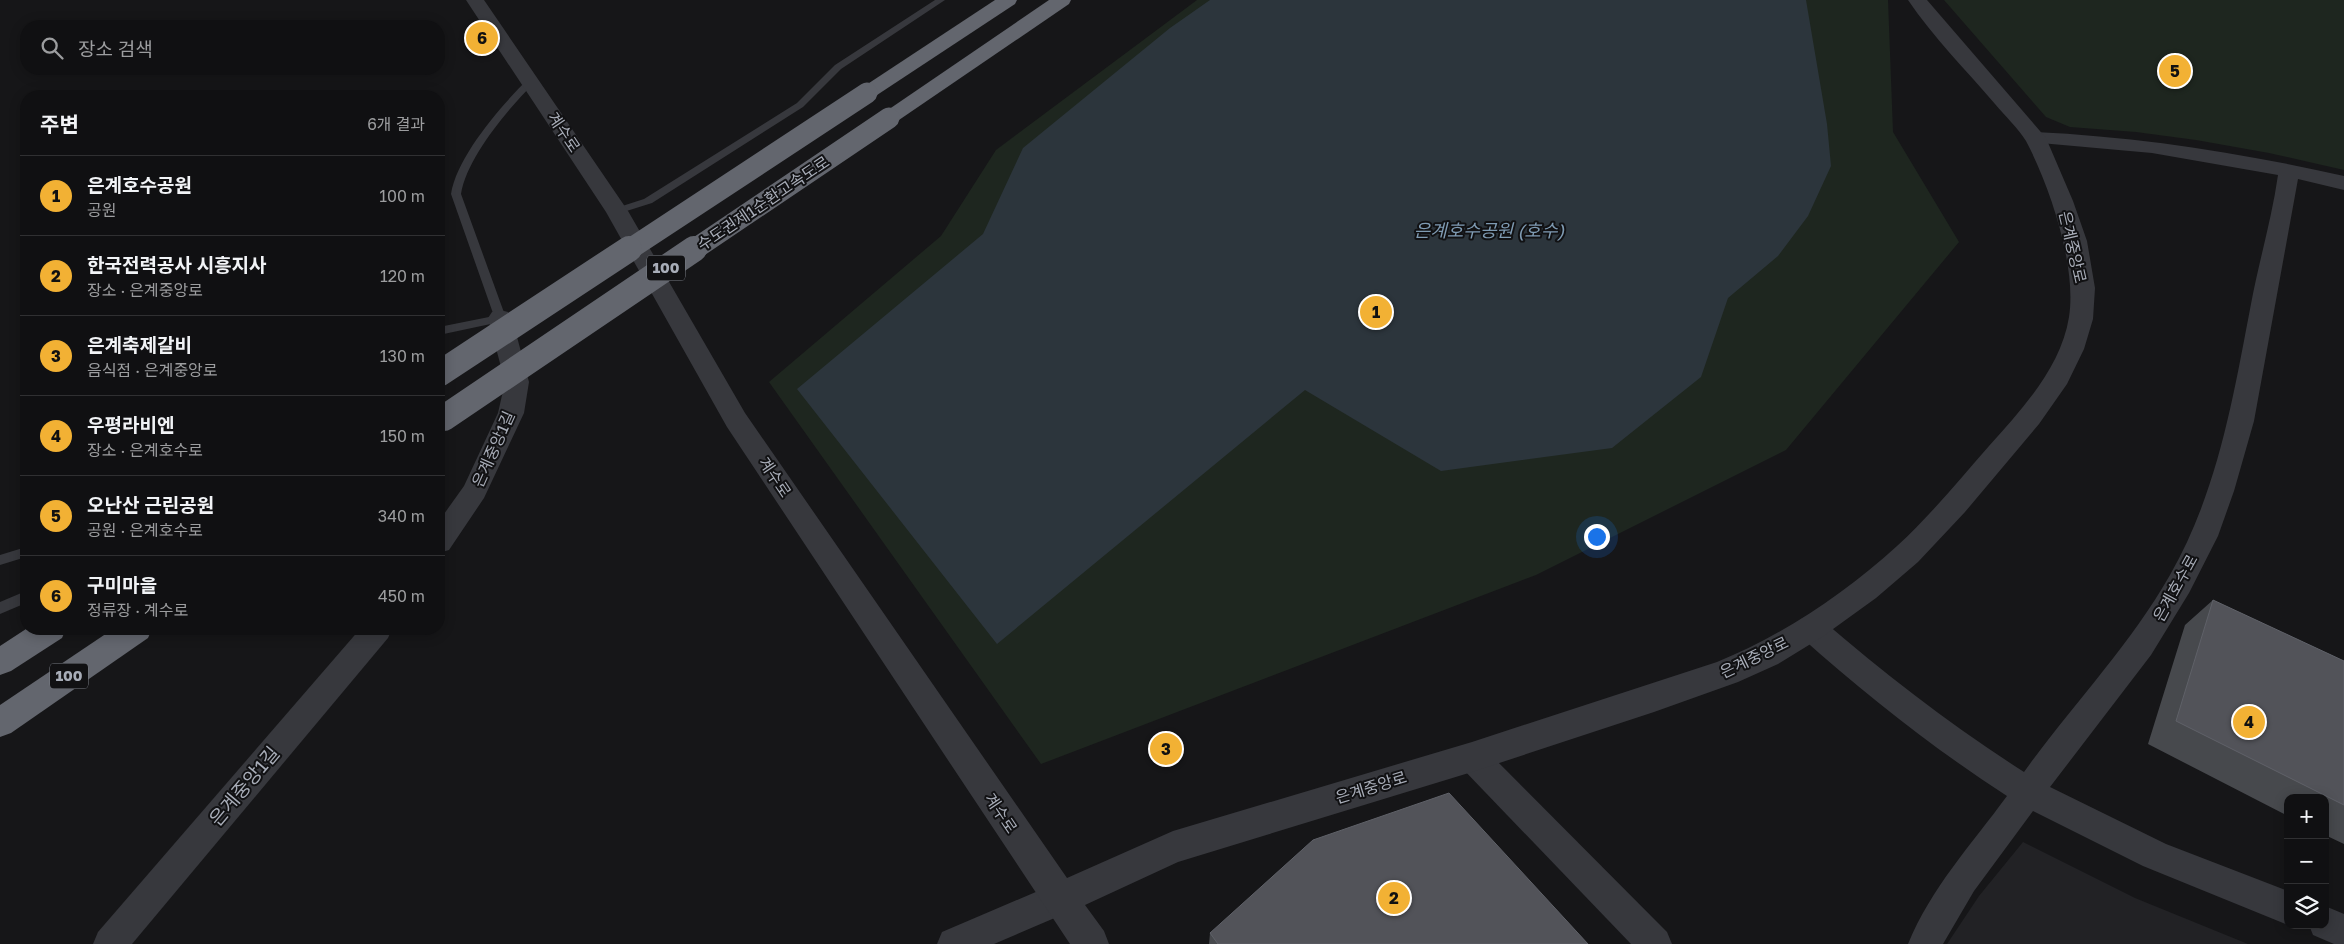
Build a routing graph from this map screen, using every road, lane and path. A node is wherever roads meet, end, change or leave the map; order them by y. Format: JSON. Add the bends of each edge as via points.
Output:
{"nodes":[{"id":1,"x":475,"y":0,"type":"edge"},
{"id":2,"x":941,"y":0,"type":"edge"},
{"id":3,"x":1008,"y":0,"type":"edge"},
{"id":4,"x":1062,"y":0,"type":"edge"},
{"id":5,"x":1917,"y":0,"type":"edge"},
{"id":6,"x":531,"y":81,"type":"junction"},
{"id":7,"x":2034,"y":138,"type":"junction"},
{"id":8,"x":2289,"y":170,"type":"junction"},
{"id":9,"x":2344,"y":183,"type":"edge"},
{"id":10,"x":617,"y":211,"type":"junction"},
{"id":11,"x":500,"y":318,"type":"junction"},
{"id":12,"x":445,"y":330,"type":"edge"},
{"id":13,"x":445,"y":370,"type":"edge"},
{"id":14,"x":445,"y":417,"type":"edge"},
{"id":15,"x":445,"y":533,"type":"edge"},
{"id":16,"x":20,"y":554,"type":"edge"},
{"id":17,"x":0,"y":560,"type":"edge"},
{"id":18,"x":20,"y":600,"type":"edge"},
{"id":19,"x":0,"y":608,"type":"edge"},
{"id":20,"x":1810,"y":628,"type":"junction"},
{"id":21,"x":42,"y":635,"type":"edge"},
{"id":22,"x":128,"y":635,"type":"edge"},
{"id":23,"x":373,"y":635,"type":"edge"},
{"id":24,"x":0,"y":662,"type":"edge"},
{"id":25,"x":0,"y":723,"type":"edge"},
{"id":26,"x":1472,"y":757,"type":"junction"},
{"id":27,"x":2029,"y":793,"type":"junction"},
{"id":28,"x":1059,"y":899,"type":"junction"},
{"id":29,"x":2284,"y":906,"type":"edge"},
{"id":30,"x":2329,"y":925,"type":"edge"},
{"id":31,"x":2344,"y":931,"type":"edge"},
{"id":32,"x":110,"y":944,"type":"edge"},
{"id":33,"x":954,"y":944,"type":"edge"},
{"id":34,"x":1091,"y":944,"type":"edge"},
{"id":35,"x":1655,"y":944,"type":"edge"},
{"id":36,"x":1925,"y":944,"type":"edge"}],
"edges":[{"from":1,"to":6,"type":"street","name":"계수로"},
{"from":2,"to":10,"type":"lane","via":[[838,67],[800,105],[648,201]]},
{"from":3,"to":13,"type":"highway","name":"수도권제1순환고속도로","number":"100","bridge":true},
{"from":4,"to":14,"type":"highway","name":"수도권제1순환고속도로","number":"100","bridge":true},
{"from":5,"to":7,"type":"street","name":"은계중앙로"},
{"from":6,"to":10,"type":"street","name":"계수로"},
{"from":6,"to":11,"type":"lane","via":[[509,103],[467,162],[456,194]]},
{"from":7,"to":8,"type":"street","via":[[2085,139],[2169,148]]},
{"from":7,"to":20,"type":"street","name":"은계중앙로","via":[[2062,201],[2083,288],[2081,319],[2071,349],[2058,377],[2030,417],[1955,504],[1908,554],[1866,590]]},
{"from":8,"to":9,"type":"street"},
{"from":8,"to":27,"type":"street","name":"은계호수로","via":[[2246,397],[2226,473],[2204,536],[2179,587],[2159,618]]},
{"from":10,"to":28,"type":"street","name":"계수로","via":[[736,420]]},
{"from":11,"to":12,"type":"lane"},
{"from":11,"to":15,"type":"street","name":"은계중앙1길","via":[[517,382],[511,413],[474,491]]},
{"from":16,"to":17,"type":"lane"},
{"from":18,"to":19,"type":"lane"},
{"from":20,"to":26,"type":"street","name":"은계중앙로","via":[[1767,654],[1727,672]]},
{"from":20,"to":27,"type":"street","via":[[1955,745]]},
{"from":21,"to":24,"type":"highway"},
{"from":22,"to":25,"type":"highway","number":"100"},
{"from":23,"to":32,"type":"street","name":"은계중앙1길"},
{"from":26,"to":28,"type":"street","name":"은계중앙로","via":[[1172,847]]},
{"from":26,"to":35,"type":"street"},
{"from":27,"to":29,"type":"street","via":[[2155,855]]},
{"from":27,"to":36,"type":"street","name":"은계호수로","via":[[1971,866]]},
{"from":28,"to":33,"type":"street","name":"은계중앙로"},
{"from":28,"to":34,"type":"street","name":"계수로"},
{"from":30,"to":31,"type":"street"}]}
